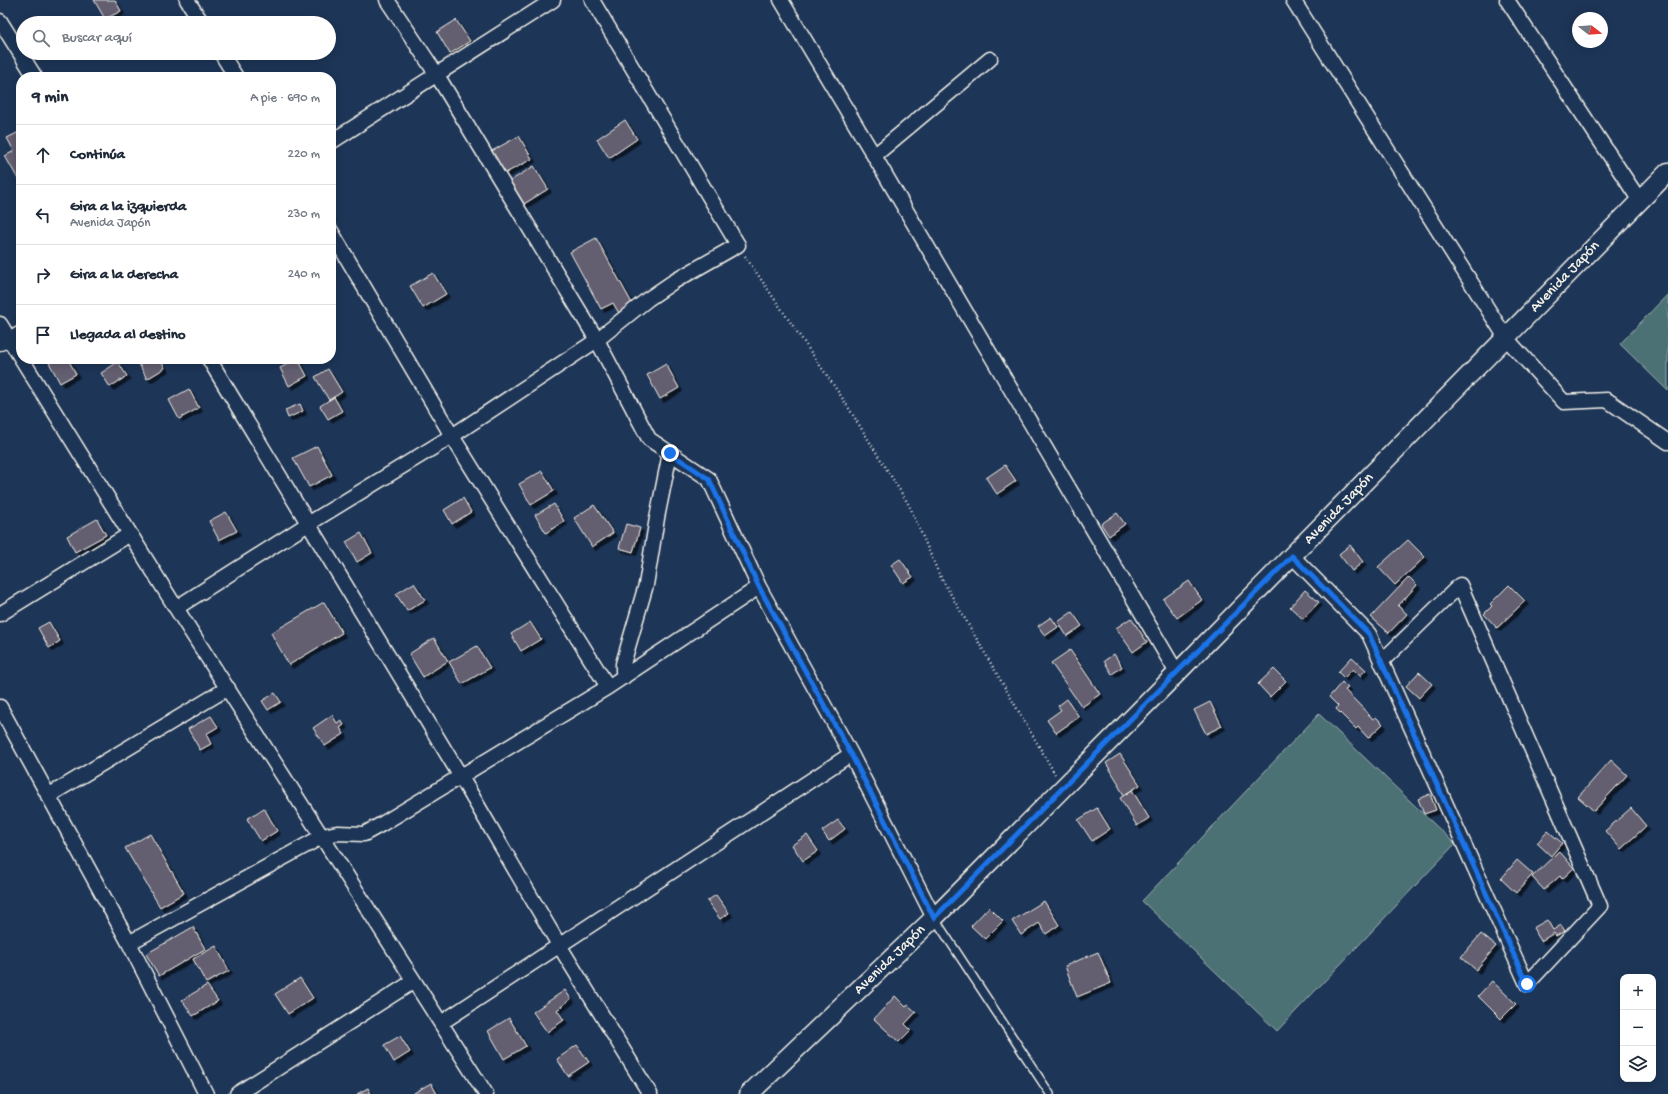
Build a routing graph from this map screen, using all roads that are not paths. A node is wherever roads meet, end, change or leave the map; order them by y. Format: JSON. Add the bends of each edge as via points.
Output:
{"nodes":[{"id":1,"x":187,"y":0,"type":"edge"},
{"id":2,"x":387,"y":0,"type":"edge"},
{"id":3,"x":553,"y":0,"type":"edge"},
{"id":4,"x":592,"y":0,"type":"edge"},
{"id":5,"x":781,"y":0,"type":"edge"},
{"id":6,"x":1292,"y":0,"type":"edge"},
{"id":7,"x":1507,"y":0,"type":"edge"},
{"id":8,"x":197,"y":16,"type":"edge"},
{"id":9,"x":0,"y":21,"type":"edge"},
{"id":10,"x":16,"y":47,"type":"edge"},
{"id":11,"x":990,"y":59,"type":"dead end"},
{"id":12,"x":24,"y":60,"type":"edge"},
{"id":13,"x":225,"y":60,"type":"edge"},
{"id":14,"x":32,"y":72,"type":"edge"},
{"id":15,"x":233,"y":72,"type":"edge"},
{"id":16,"x":437,"y":75,"type":"junction"},
{"id":17,"x":336,"y":139,"type":"edge"},
{"id":18,"x":874,"y":156,"type":"junction"},
{"id":19,"x":1668,"y":172,"type":"edge"},
{"id":20,"x":1640,"y":201,"type":"junction"},
{"id":21,"x":336,"y":239,"type":"edge"},
{"id":22,"x":0,"y":324,"type":"edge"},
{"id":23,"x":1506,"y":338,"type":"junction"},
{"id":24,"x":10,"y":339,"type":"edge"},
{"id":25,"x":597,"y":340,"type":"junction"},
{"id":26,"x":16,"y":349,"type":"edge"},
{"id":27,"x":25,"y":364,"type":"edge"},
{"id":28,"x":212,"y":364,"type":"edge"},
{"id":29,"x":452,"y":436,"type":"junction"},
{"id":30,"x":1668,"y":442,"type":"edge"},
{"id":31,"x":670,"y":453,"type":"junction"},
{"id":32,"x":308,"y":524,"type":"junction"},
{"id":33,"x":130,"y":534,"type":"junction"},
{"id":34,"x":1292,"y":556,"type":"junction"},
{"id":35,"x":759,"y":587,"type":"junction"},
{"id":36,"x":176,"y":608,"type":"junction"},
{"id":37,"x":0,"y":614,"type":"edge"},
{"id":38,"x":1382,"y":662,"type":"junction"},
{"id":39,"x":1177,"y":673,"type":"junction"},
{"id":40,"x":624,"y":676,"type":"junction"},
{"id":41,"x":608,"y":687,"type":"junction"},
{"id":42,"x":228,"y":688,"type":"junction"},
{"id":43,"x":0,"y":707,"type":"edge"},
{"id":44,"x":851,"y":754,"type":"junction"},
{"id":45,"x":461,"y":777,"type":"junction"},
{"id":46,"x":48,"y":796,"type":"junction"},
{"id":47,"x":323,"y":836,"type":"junction"},
{"id":48,"x":934,"y":918,"type":"junction"},
{"id":49,"x":129,"y":944,"type":"junction"},
{"id":50,"x":559,"y":945,"type":"junction"},
{"id":51,"x":414,"y":981,"type":"junction"},
{"id":52,"x":441,"y":1023,"type":"junction"},
{"id":53,"x":206,"y":1094,"type":"edge"},
{"id":54,"x":237,"y":1094,"type":"edge"},
{"id":55,"x":486,"y":1094,"type":"edge"},
{"id":56,"x":650,"y":1094,"type":"edge"},
{"id":57,"x":749,"y":1094,"type":"edge"},
{"id":58,"x":1050,"y":1094,"type":"edge"}],
"edges":[{"from":1,"to":8,"type":"street"},
{"from":2,"to":16,"type":"street"},
{"from":3,"to":16,"type":"street"},
{"from":4,"to":25,"type":"street","via":[[738,246],[673,282]]},
{"from":5,"to":18,"type":"street"},
{"from":6,"to":23,"type":"street"},
{"from":7,"to":20,"type":"street"},
{"from":9,"to":10,"type":"street"},
{"from":11,"to":18,"type":"street"},
{"from":12,"to":14,"type":"street"},
{"from":13,"to":15,"type":"street"},
{"from":16,"to":17,"type":"street"},
{"from":16,"to":25,"type":"street"},
{"from":18,"to":39,"type":"street"},
{"from":19,"to":20,"type":"street","name":"Avenida Japón"},
{"from":20,"to":23,"type":"street","name":"Avenida Japón"},
{"from":21,"to":29,"type":"street"},
{"from":22,"to":24,"type":"street"},
{"from":23,"to":30,"type":"street","via":[[1564,402],[1607,400]]},
{"from":23,"to":34,"type":"street","name":"Avenida Japón"},
{"from":24,"to":26,"type":"street"},
{"from":25,"to":29,"type":"street"},
{"from":25,"to":31,"type":"street","via":[[649,439]]},
{"from":27,"to":33,"type":"street"},
{"from":28,"to":32,"type":"street"},
{"from":29,"to":32,"type":"street"},
{"from":29,"to":41,"type":"street"},
{"from":31,"to":35,"type":"street","via":[[709,479]]},
{"from":31,"to":40,"type":"street","via":[[656,518],[646,585],[623,664]]},
{"from":32,"to":36,"type":"street"},
{"from":32,"to":45,"type":"street"},
{"from":33,"to":36,"type":"street"},
{"from":33,"to":37,"type":"street"},
{"from":34,"to":38,"type":"street","via":[[1369,634]]},
{"from":34,"to":39,"type":"street","name":"Avenida Japón"},
{"from":35,"to":40,"type":"street"},
{"from":35,"to":44,"type":"street"},
{"from":36,"to":42,"type":"street"},
{"from":38,"to":38,"type":"street","via":[[1460,585],[1600,906],[1527,984]]},
{"from":39,"to":48,"type":"street","name":"Avenida Japón"},
{"from":40,"to":41,"type":"street"},
{"from":41,"to":45,"type":"street"},
{"from":42,"to":46,"type":"street"},
{"from":42,"to":47,"type":"street"},
{"from":43,"to":46,"type":"street"},
{"from":44,"to":48,"type":"street"},
{"from":44,"to":50,"type":"street"},
{"from":45,"to":47,"type":"street","via":[[364,834],[336,833]]},
{"from":45,"to":50,"type":"street"},
{"from":46,"to":49,"type":"street"},
{"from":47,"to":49,"type":"street"},
{"from":47,"to":51,"type":"street"},
{"from":48,"to":57,"type":"street","name":"Avenida Japón"},
{"from":48,"to":58,"type":"lane"},
{"from":49,"to":53,"type":"street"},
{"from":50,"to":52,"type":"street"},
{"from":50,"to":56,"type":"street"},
{"from":51,"to":52,"type":"street"},
{"from":51,"to":54,"type":"street"},
{"from":52,"to":55,"type":"street"}]}
